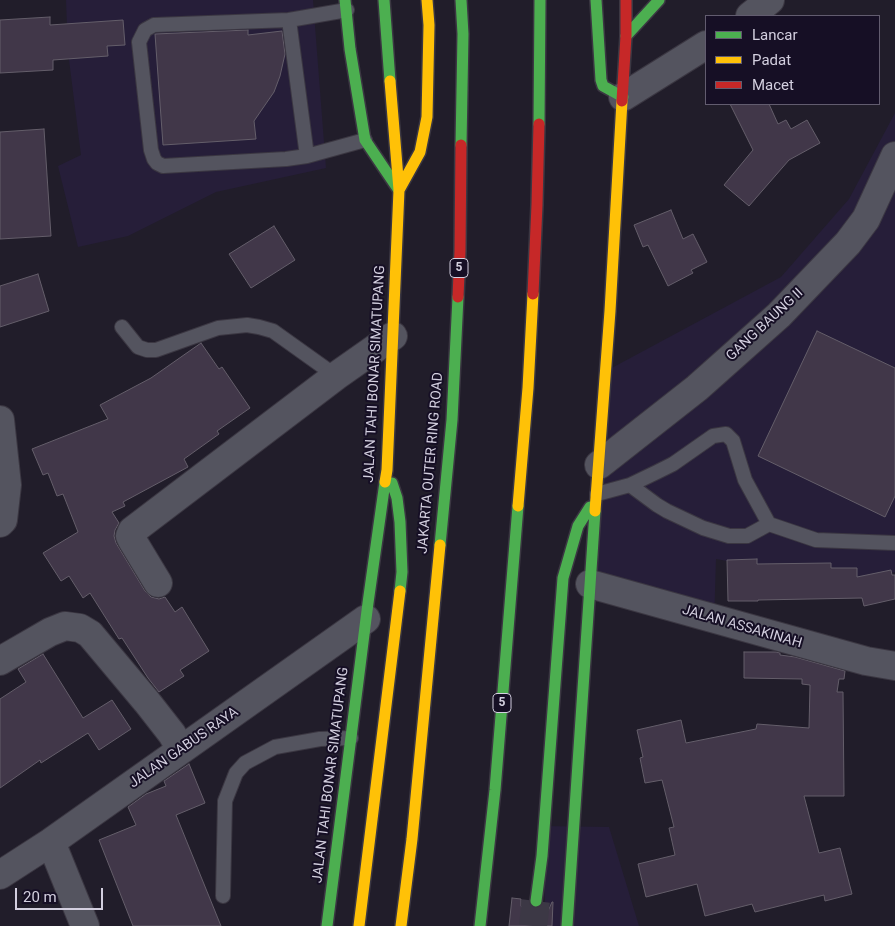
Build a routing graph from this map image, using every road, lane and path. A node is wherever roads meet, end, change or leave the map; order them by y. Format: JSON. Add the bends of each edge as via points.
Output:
{"nodes":[{"id":1,"x":384,"y":0,"type":"edge"},
{"id":2,"x":428,"y":0,"type":"edge"},
{"id":3,"x":461,"y":0,"type":"edge"},
{"id":4,"x":540,"y":0,"type":"edge"},
{"id":5,"x":596,"y":0,"type":"edge"},
{"id":6,"x":626,"y":0,"type":"edge"},
{"id":7,"x":659,"y":0,"type":"edge"},
{"id":8,"x":770,"y":0,"type":"edge"},
{"id":9,"x":346,"y":5,"type":"edge"},
{"id":10,"x":751,"y":15,"type":"edge"},
{"id":11,"x":289,"y":20,"type":"junction"},
{"id":12,"x":626,"y":36,"type":"junction"},
{"id":13,"x":705,"y":46,"type":"edge"},
{"id":14,"x":623,"y":97,"type":"junction"},
{"id":15,"x":365,"y":140,"type":"junction"},
{"id":16,"x":307,"y":156,"type":"junction"},
{"id":17,"x":895,"y":156,"type":"edge"},
{"id":18,"x":399,"y":190,"type":"junction"},
{"id":19,"x":122,"y":326,"type":"dead end"},
{"id":20,"x":393,"y":336,"type":"junction"},
{"id":21,"x":336,"y":376,"type":"junction"},
{"id":22,"x":0,"y":420,"type":"edge"},
{"id":23,"x":600,"y":465,"type":"junction"},
{"id":24,"x":387,"y":470,"type":"junction"},
{"id":25,"x":630,"y":485,"type":"junction"},
{"id":26,"x":597,"y":494,"type":"junction"},
{"id":27,"x":0,"y":523,"type":"edge"},
{"id":28,"x":769,"y":524,"type":"junction"},
{"id":29,"x":895,"y":544,"type":"edge"},
{"id":30,"x":158,"y":583,"type":"dead end"},
{"id":31,"x":590,"y":584,"type":"junction"},
{"id":32,"x":366,"y":619,"type":"junction"},
{"id":33,"x":0,"y":661,"type":"edge"},
{"id":34,"x":895,"y":666,"type":"edge"},
{"id":35,"x":351,"y":738,"type":"junction"},
{"id":36,"x":176,"y":742,"type":"junction"},
{"id":37,"x":51,"y":842,"type":"junction"},
{"id":38,"x":0,"y":875,"type":"edge"},
{"id":39,"x":223,"y":896,"type":"dead end"},
{"id":40,"x":536,"y":901,"type":"tunnel mouth"},
{"id":41,"x":85,"y":926,"type":"edge"},
{"id":42,"x":327,"y":926,"type":"edge"},
{"id":43,"x":358,"y":926,"type":"edge"},
{"id":44,"x":402,"y":926,"type":"edge"},
{"id":45,"x":480,"y":926,"type":"edge"},
{"id":46,"x":567,"y":926,"type":"edge"}],
"edges":[{"from":1,"to":18,"type":"highway","name":"JALAN TAHI BONAR SIMATUPANG"},
{"from":2,"to":18,"type":"highway","via":[[427,117],[420,152]]},
{"from":3,"to":44,"type":"highway","name":"JAKARTA OUTER RING ROAD","number":"5","via":[[460,252],[452,420]]},
{"from":4,"to":45,"type":"highway","number":"5","via":[[537,205],[528,388]]},
{"from":5,"to":14,"type":"highway","via":[[601,80],[603,86]]},
{"from":6,"to":12,"type":"highway"},
{"from":7,"to":12,"type":"highway"},
{"from":8,"to":10,"type":"street"},
{"from":9,"to":11,"type":"lane"},
{"from":9,"to":15,"type":"highway"},
{"from":11,"to":16,"type":"lane"},
{"from":11,"to":16,"type":"lane","via":[[154,25],[145,30],[139,42],[151,150],[157,163],[163,166]]},
{"from":12,"to":14,"type":"highway"},
{"from":13,"to":14,"type":"street"},
{"from":14,"to":23,"type":"highway"},
{"from":15,"to":16,"type":"lane"},
{"from":15,"to":18,"type":"highway"},
{"from":17,"to":23,"type":"street","name":"GANG BAUNG II","via":[[866,219],[848,243],[779,315],[704,382]]},
{"from":18,"to":20,"type":"highway","name":"JALAN TAHI BONAR SIMATUPANG"},
{"from":19,"to":21,"type":"lane","via":[[138,347],[147,350],[156,350],[218,328],[259,327],[273,332]]},
{"from":20,"to":21,"type":"street"},
{"from":20,"to":24,"type":"highway","name":"JALAN TAHI BONAR SIMATUPANG"},
{"from":21,"to":30,"type":"street","via":[[132,531],[132,540]]},
{"from":22,"to":27,"type":"street","via":[[7,485]]},
{"from":23,"to":26,"type":"highway"},
{"from":24,"to":32,"type":"highway","name":"JALAN TAHI BONAR SIMATUPANG"},
{"from":24,"to":43,"type":"highway","via":[[397,498],[402,572]]},
{"from":25,"to":26,"type":"lane"},
{"from":25,"to":28,"type":"lane","via":[[656,506],[703,528],[730,536],[747,536]]},
{"from":25,"to":28,"type":"lane","via":[[673,464],[713,436],[726,434],[733,441],[745,480]]},
{"from":26,"to":31,"type":"highway"},
{"from":26,"to":40,"type":"highway","via":[[578,526],[563,578]]},
{"from":28,"to":29,"type":"lane","via":[[816,540]]},
{"from":31,"to":34,"type":"street","name":"JALAN ASSAKINAH","via":[[866,661]]},
{"from":31,"to":46,"type":"highway"},
{"from":32,"to":35,"type":"highway","name":"JALAN TAHI BONAR SIMATUPANG"},
{"from":32,"to":36,"type":"street","name":"JALAN GABUS RAYA"},
{"from":33,"to":36,"type":"street","via":[[50,632],[65,626],[80,628],[90,634],[150,705]]},
{"from":35,"to":39,"type":"lane","via":[[320,738],[275,747],[245,763],[236,773],[225,801]]},
{"from":35,"to":42,"type":"highway","name":"JALAN TAHI BONAR SIMATUPANG"},
{"from":36,"to":37,"type":"street","name":"JALAN GABUS RAYA"},
{"from":37,"to":38,"type":"street","name":"JALAN GABUS RAYA"},
{"from":37,"to":41,"type":"street"}]}
